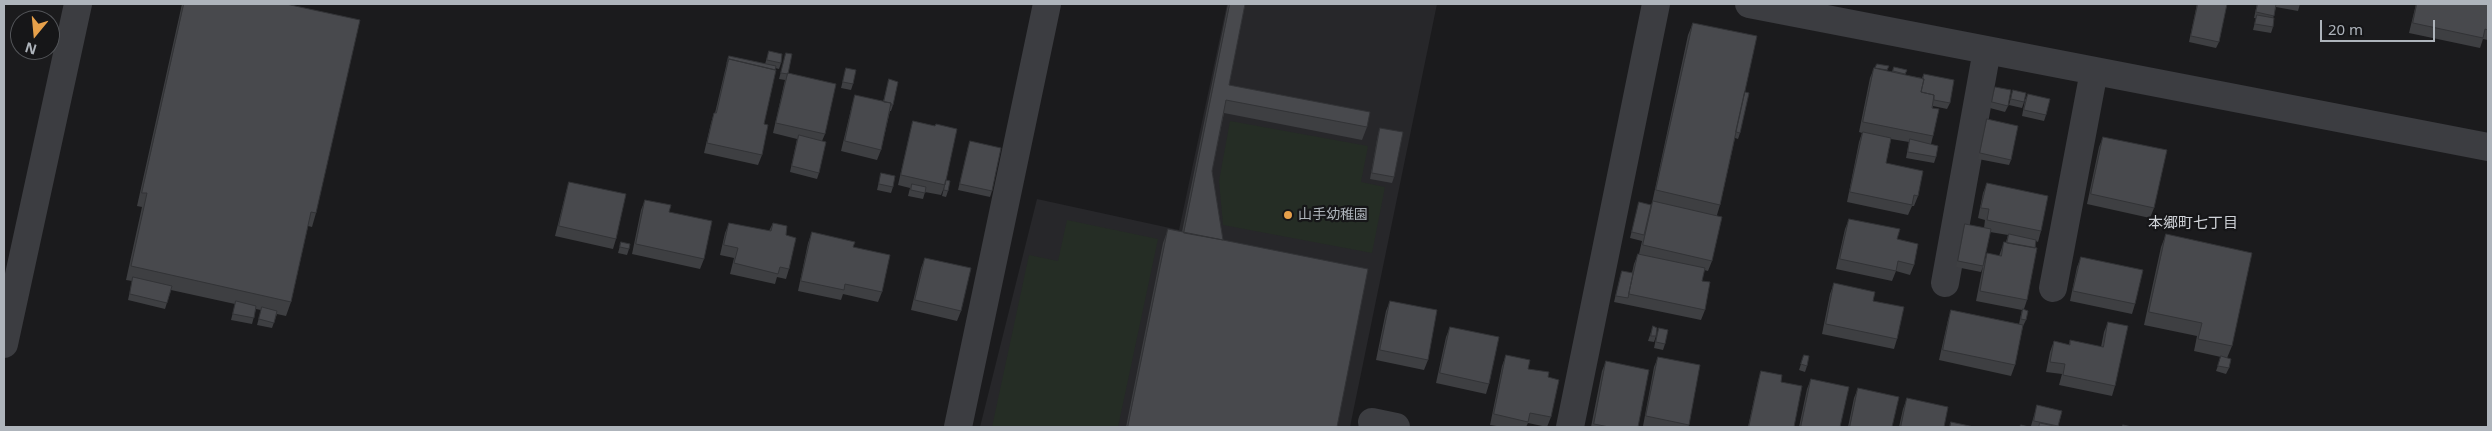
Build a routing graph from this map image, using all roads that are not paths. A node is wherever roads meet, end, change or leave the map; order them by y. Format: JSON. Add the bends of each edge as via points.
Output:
{"nodes":[{"id":1,"x":78,"y":4,"type":"edge"},
{"id":2,"x":1047,"y":4,"type":"edge"},
{"id":3,"x":1656,"y":4,"type":"edge"},
{"id":4,"x":1749,"y":4,"type":"edge"},
{"id":5,"x":1987,"y":50,"type":"junction"},
{"id":6,"x":2094,"y":70,"type":"junction"},
{"id":7,"x":2488,"y":146,"type":"edge"},
{"id":8,"x":1945,"y":283,"type":"dead end"},
{"id":9,"x":2053,"y":288,"type":"dead end"},
{"id":10,"x":4,"y":344,"type":"edge"},
{"id":11,"x":958,"y":427,"type":"edge"},
{"id":12,"x":1570,"y":427,"type":"edge"}],
"edges":[{"from":1,"to":10,"type":"street"},
{"from":2,"to":11,"type":"street"},
{"from":3,"to":12,"type":"street"},
{"from":4,"to":5,"type":"street"},
{"from":5,"to":6,"type":"street"},
{"from":5,"to":8,"type":"street"},
{"from":6,"to":7,"type":"street"},
{"from":6,"to":9,"type":"street"}]}
